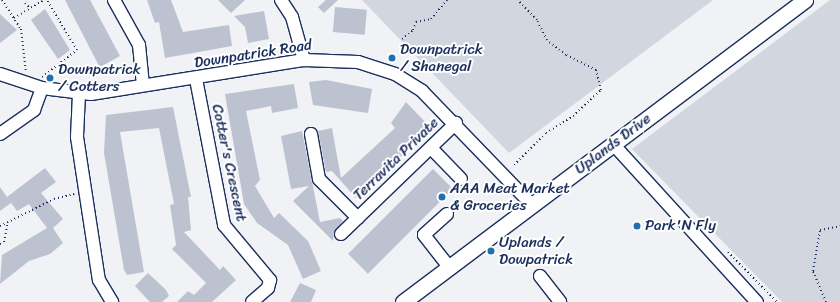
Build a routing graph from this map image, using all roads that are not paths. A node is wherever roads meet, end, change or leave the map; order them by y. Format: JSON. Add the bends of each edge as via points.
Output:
{"nodes":[{"id":1,"x":114,"y":0,"type":"edge"},
{"id":2,"x":281,"y":0,"type":"edge"},
{"id":3,"x":805,"y":0,"type":"edge"},
{"id":4,"x":304,"y":60,"type":"junction"},
{"id":5,"x":0,"y":74,"type":"edge"},
{"id":6,"x":196,"y":79,"type":"junction"},
{"id":7,"x":33,"y":85,"type":"junction"},
{"id":8,"x":143,"y":85,"type":"junction"},
{"id":9,"x":79,"y":94,"type":"junction"},
{"id":10,"x":456,"y":124,"type":"junction"},
{"id":11,"x":0,"y":134,"type":"edge"},
{"id":12,"x":311,"y":134,"type":"dead end"},
{"id":13,"x":613,"y":144,"type":"junction"},
{"id":14,"x":431,"y":148,"type":"junction"},
{"id":15,"x":460,"y":179,"type":"dead end"},
{"id":16,"x":531,"y":204,"type":"junction"},
{"id":17,"x":447,"y":214,"type":"dead end"},
{"id":18,"x":358,"y":218,"type":"junction"},
{"id":19,"x":341,"y":234,"type":"dead end"},
{"id":20,"x":449,"y":267,"type":"junction"},
{"id":21,"x":540,"y":276,"type":"dead end"},
{"id":22,"x":112,"y":302,"type":"edge"},
{"id":23,"x":252,"y":302,"type":"edge"},
{"id":24,"x":403,"y":302,"type":"edge"},
{"id":25,"x":560,"y":302,"type":"edge"},
{"id":26,"x":757,"y":302,"type":"edge"}],
"edges":[{"from":1,"to":8,"type":"street","via":[[140,45]]},
{"from":2,"to":4,"type":"street","via":[[292,17]]},
{"from":3,"to":13,"type":"main road","name":"Uplands Drive"},
{"from":4,"to":6,"type":"street","name":"Downpatrick Road"},
{"from":4,"to":10,"type":"street","name":"Downpatrick Road","via":[[358,62],[395,74],[422,91]]},
{"from":5,"to":7,"type":"street","name":"Downpatrick Road"},
{"from":6,"to":8,"type":"street","name":"Downpatrick Road"},
{"from":6,"to":23,"type":"street","name":"Cotter's Crescent","via":[[224,225],[270,280],[268,288]]},
{"from":7,"to":9,"type":"street","name":"Downpatrick Road"},
{"from":7,"to":11,"type":"street","via":[[34,110]]},
{"from":8,"to":9,"type":"street","name":"Downpatrick Road"},
{"from":9,"to":22,"type":"street","via":[[77,137],[99,280]]},
{"from":10,"to":14,"type":"street","name":"Terravita Private"},
{"from":10,"to":16,"type":"street","name":"Downpatrick Road"},
{"from":12,"to":18,"type":"street","name":"Terravita Private","via":[[319,179]]},
{"from":13,"to":16,"type":"main road","name":"Uplands Drive"},
{"from":13,"to":26,"type":"street"},
{"from":14,"to":15,"type":"street"},
{"from":14,"to":18,"type":"street","name":"Terravita Private"},
{"from":16,"to":20,"type":"main road","name":"Uplands Drive"},
{"from":17,"to":20,"type":"street","via":[[424,235]]},
{"from":18,"to":19,"type":"street","name":"Terravita Private"},
{"from":20,"to":24,"type":"main road","name":"Uplands Drive"},
{"from":21,"to":25,"type":"street"}]}
